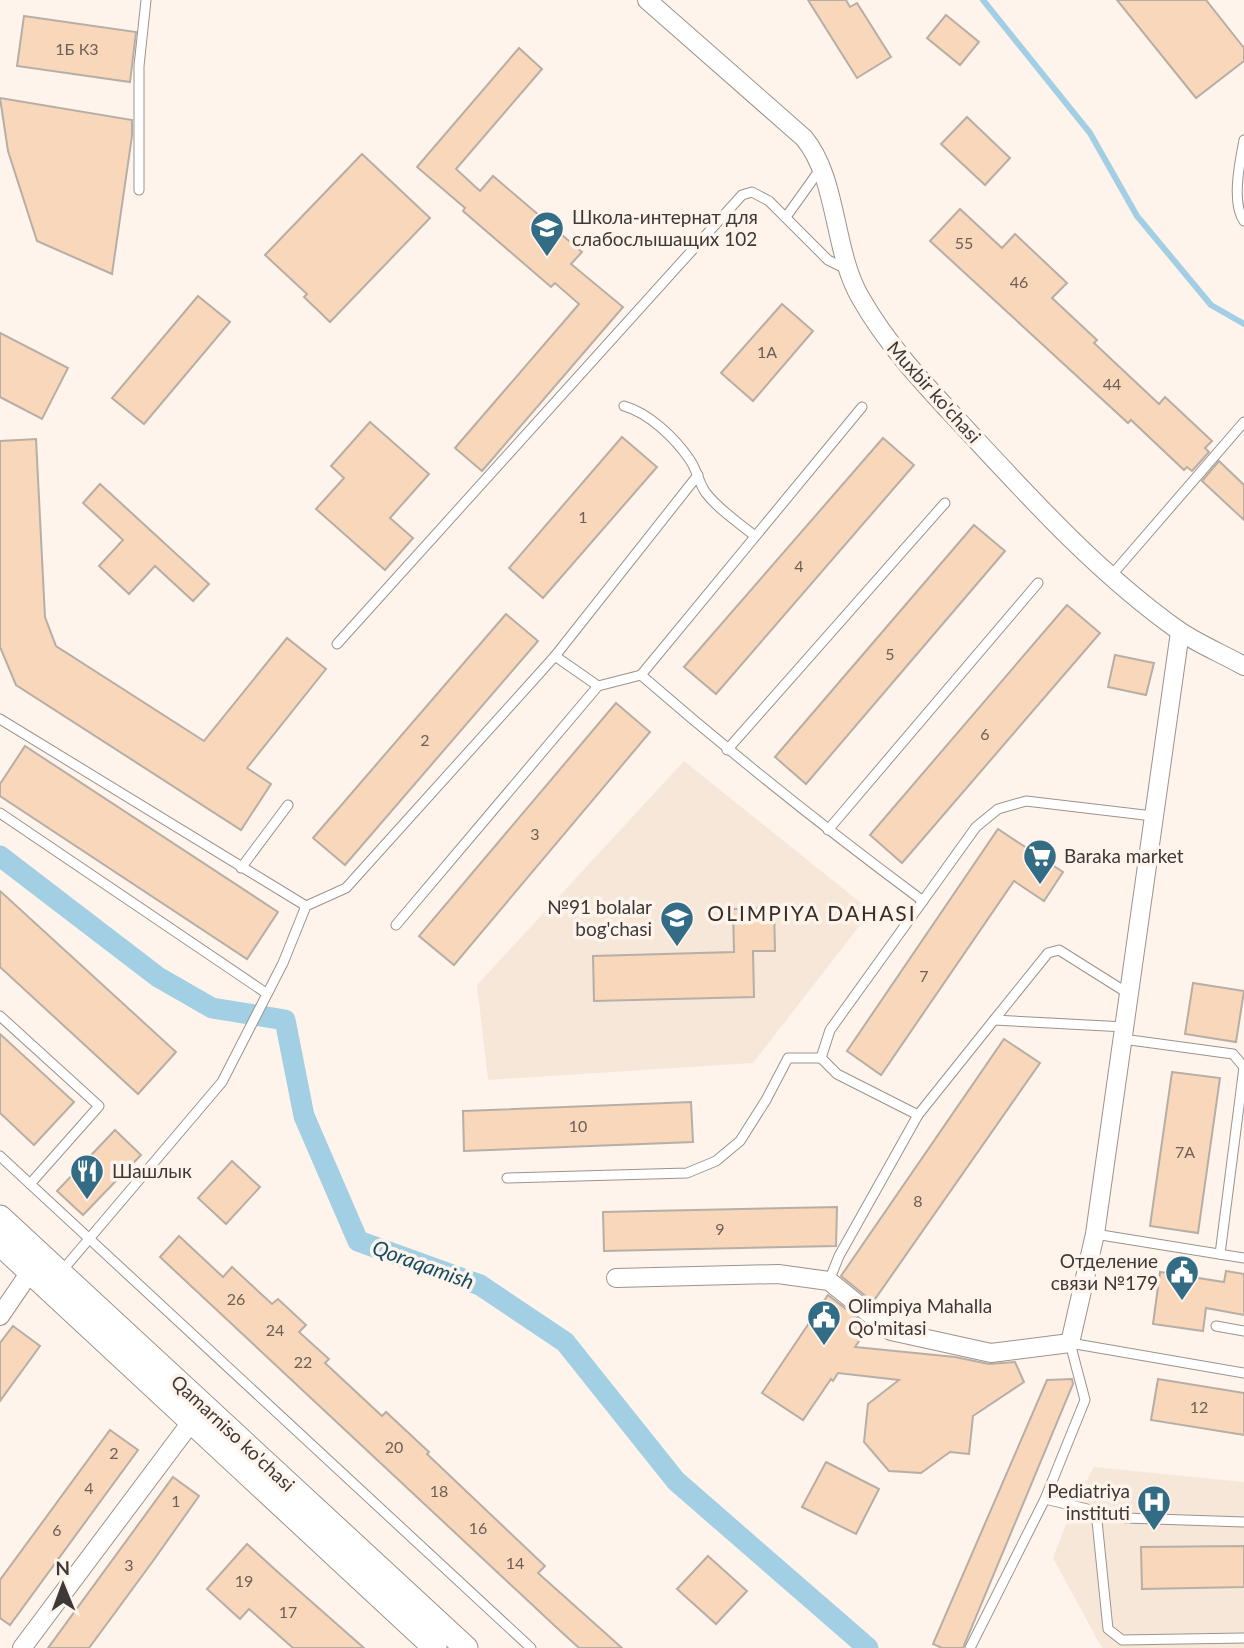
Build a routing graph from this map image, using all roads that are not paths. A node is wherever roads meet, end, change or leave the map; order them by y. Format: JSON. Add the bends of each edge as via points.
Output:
{"nodes":[{"id":1,"x":146,"y":0,"type":"edge"},
{"id":2,"x":647,"y":0,"type":"edge"},
{"id":3,"x":1244,"y":140,"type":"edge"},
{"id":4,"x":821,"y":168,"type":"junction"},
{"id":5,"x":139,"y":190,"type":"dead end"},
{"id":6,"x":786,"y":217,"type":"junction"},
{"id":7,"x":1244,"y":221,"type":"edge"},
{"id":8,"x":848,"y":270,"type":"junction"},
{"id":9,"x":624,"y":406,"type":"dead end"},
{"id":10,"x":862,"y":407,"type":"dead end"},
{"id":11,"x":1244,"y":422,"type":"edge"},
{"id":12,"x":698,"y":475,"type":"junction"},
{"id":13,"x":945,"y":503,"type":"dead end"},
{"id":14,"x":755,"y":536,"type":"junction"},
{"id":15,"x":1110,"y":577,"type":"junction"},
{"id":16,"x":1038,"y":583,"type":"dead end"},
{"id":17,"x":1180,"y":632,"type":"junction"},
{"id":18,"x":337,"y":644,"type":"dead end"},
{"id":19,"x":555,"y":656,"type":"junction"},
{"id":20,"x":1244,"y":666,"type":"edge"},
{"id":21,"x":641,"y":675,"type":"junction"},
{"id":22,"x":598,"y":686,"type":"junction"},
{"id":23,"x":0,"y":719,"type":"edge"},
{"id":24,"x":727,"y":750,"type":"junction"},
{"id":25,"x":288,"y":805,"type":"dead end"},
{"id":26,"x":0,"y":813,"type":"edge"},
{"id":27,"x":1153,"y":816,"type":"junction"},
{"id":28,"x":828,"y":830,"type":"junction"},
{"id":29,"x":241,"y":868,"type":"junction"},
{"id":30,"x":923,"y":901,"type":"junction"},
{"id":31,"x":306,"y":906,"type":"junction"},
{"id":32,"x":396,"y":925,"type":"dead end"},
{"id":33,"x":266,"y":993,"type":"junction"},
{"id":34,"x":1129,"y":994,"type":"junction"},
{"id":35,"x":0,"y":1016,"type":"edge"},
{"id":36,"x":995,"y":1020,"type":"junction"},
{"id":37,"x":1124,"y":1033,"type":"junction"},
{"id":38,"x":821,"y":1058,"type":"junction"},
{"id":39,"x":1244,"y":1067,"type":"edge"},
{"id":40,"x":918,"y":1115,"type":"junction"},
{"id":41,"x":0,"y":1156,"type":"edge"},
{"id":42,"x":507,"y":1178,"type":"dead end"},
{"id":43,"x":30,"y":1184,"type":"junction"},
{"id":44,"x":0,"y":1217,"type":"edge"},
{"id":45,"x":1095,"y":1234,"type":"junction"},
{"id":46,"x":89,"y":1238,"type":"junction"},
{"id":47,"x":0,"y":1244,"type":"edge"},
{"id":48,"x":1220,"y":1254,"type":"junction"},
{"id":49,"x":1244,"y":1258,"type":"edge"},
{"id":50,"x":30,"y":1272,"type":"junction"},
{"id":51,"x":61,"y":1273,"type":"junction"},
{"id":52,"x":617,"y":1278,"type":"dead end"},
{"id":53,"x":829,"y":1282,"type":"junction"},
{"id":54,"x":0,"y":1316,"type":"edge"},
{"id":55,"x":1216,"y":1326,"type":"dead end"},
{"id":56,"x":1244,"y":1331,"type":"edge"},
{"id":57,"x":1070,"y":1343,"type":"junction"},
{"id":58,"x":1244,"y":1373,"type":"edge"},
{"id":59,"x":192,"y":1421,"type":"junction"},
{"id":60,"x":1045,"y":1499,"type":"junction"},
{"id":61,"x":1096,"y":1511,"type":"junction"},
{"id":62,"x":1244,"y":1522,"type":"edge"},
{"id":63,"x":1244,"y":1638,"type":"edge"},
{"id":64,"x":29,"y":1646,"type":"edge"},
{"id":65,"x":435,"y":1648,"type":"edge"},
{"id":66,"x":466,"y":1648,"type":"edge"},
{"id":67,"x":531,"y":1648,"type":"edge"},
{"id":68,"x":970,"y":1648,"type":"edge"}],
"edges":[{"from":1,"to":5,"type":"lane","via":[[139,66]]},
{"from":2,"to":4,"type":"street","name":"Muxbir ko'chasi","via":[[804,138]]},
{"from":3,"to":7,"type":"lane","via":[[1237,187]]},
{"from":4,"to":6,"type":"lane"},
{"from":4,"to":8,"type":"street","name":"Muxbir ko'chasi"},
{"from":6,"to":8,"type":"lane","via":[[828,260]]},
{"from":6,"to":18,"type":"lane","via":[[752,192],[742,195]]},
{"from":8,"to":15,"type":"street","name":"Muxbir ko'chasi","via":[[894,350]]},
{"from":9,"to":12,"type":"lane","via":[[638,410],[676,442]]},
{"from":10,"to":14,"type":"lane"},
{"from":11,"to":15,"type":"lane"},
{"from":12,"to":14,"type":"lane","via":[[716,505]]},
{"from":12,"to":19,"type":"lane"},
{"from":13,"to":24,"type":"lane"},
{"from":14,"to":21,"type":"lane"},
{"from":15,"to":17,"type":"street","name":"Muxbir ko'chasi"},
{"from":16,"to":28,"type":"lane"},
{"from":17,"to":20,"type":"street","name":"Muxbir ko'chasi"},
{"from":17,"to":27,"type":"street"},
{"from":19,"to":22,"type":"lane"},
{"from":19,"to":31,"type":"lane","via":[[346,888]]},
{"from":21,"to":22,"type":"lane"},
{"from":21,"to":24,"type":"lane"},
{"from":22,"to":32,"type":"lane"},
{"from":23,"to":29,"type":"lane"},
{"from":24,"to":28,"type":"lane"},
{"from":25,"to":29,"type":"lane"},
{"from":26,"to":33,"type":"lane"},
{"from":27,"to":30,"type":"lane","via":[[1026,801],[998,809],[976,827]]},
{"from":27,"to":34,"type":"street"},
{"from":28,"to":30,"type":"lane"},
{"from":29,"to":31,"type":"lane"},
{"from":30,"to":38,"type":"lane","via":[[830,1030]]},
{"from":31,"to":33,"type":"lane"},
{"from":33,"to":46,"type":"lane","via":[[222,1082]]},
{"from":34,"to":36,"type":"lane","via":[[1059,950],[1048,953]]},
{"from":34,"to":37,"type":"street"},
{"from":35,"to":43,"type":"lane","via":[[99,1107]]},
{"from":36,"to":37,"type":"lane"},
{"from":36,"to":40,"type":"lane"},
{"from":37,"to":39,"type":"lane","via":[[1233,1054]]},
{"from":37,"to":45,"type":"street"},
{"from":38,"to":40,"type":"lane","via":[[838,1074]]},
{"from":38,"to":42,"type":"lane","via":[[788,1058],[740,1141],[716,1161],[687,1173]]},
{"from":39,"to":48,"type":"lane"},
{"from":40,"to":53,"type":"lane"},
{"from":41,"to":43,"type":"lane"},
{"from":43,"to":46,"type":"lane"},
{"from":44,"to":51,"type":"main road","name":"Qamarniso ko'chasi"},
{"from":45,"to":48,"type":"lane"},
{"from":45,"to":57,"type":"street"},
{"from":46,"to":51,"type":"lane"},
{"from":46,"to":67,"type":"lane"},
{"from":47,"to":50,"type":"main road","name":"Qamarniso ko'chasi"},
{"from":48,"to":49,"type":"lane"},
{"from":50,"to":54,"type":"street"},
{"from":50,"to":59,"type":"main road","name":"Qamarniso ko'chasi"},
{"from":51,"to":66,"type":"main road","name":"Qamarniso ko'chasi"},
{"from":52,"to":53,"type":"street","via":[[779,1274]]},
{"from":53,"to":57,"type":"street","via":[[891,1331],[991,1353]]},
{"from":55,"to":56,"type":"lane"},
{"from":57,"to":58,"type":"lane"},
{"from":57,"to":60,"type":"lane","via":[[1086,1400]]},
{"from":59,"to":64,"type":"street"},
{"from":59,"to":65,"type":"main road","name":"Qamarniso ko'chasi"},
{"from":60,"to":61,"type":"lane"},
{"from":60,"to":68,"type":"lane"},
{"from":61,"to":62,"type":"lane","via":[[1125,1518]]},
{"from":61,"to":63,"type":"lane","via":[[1108,1629],[1122,1640]]}]}
